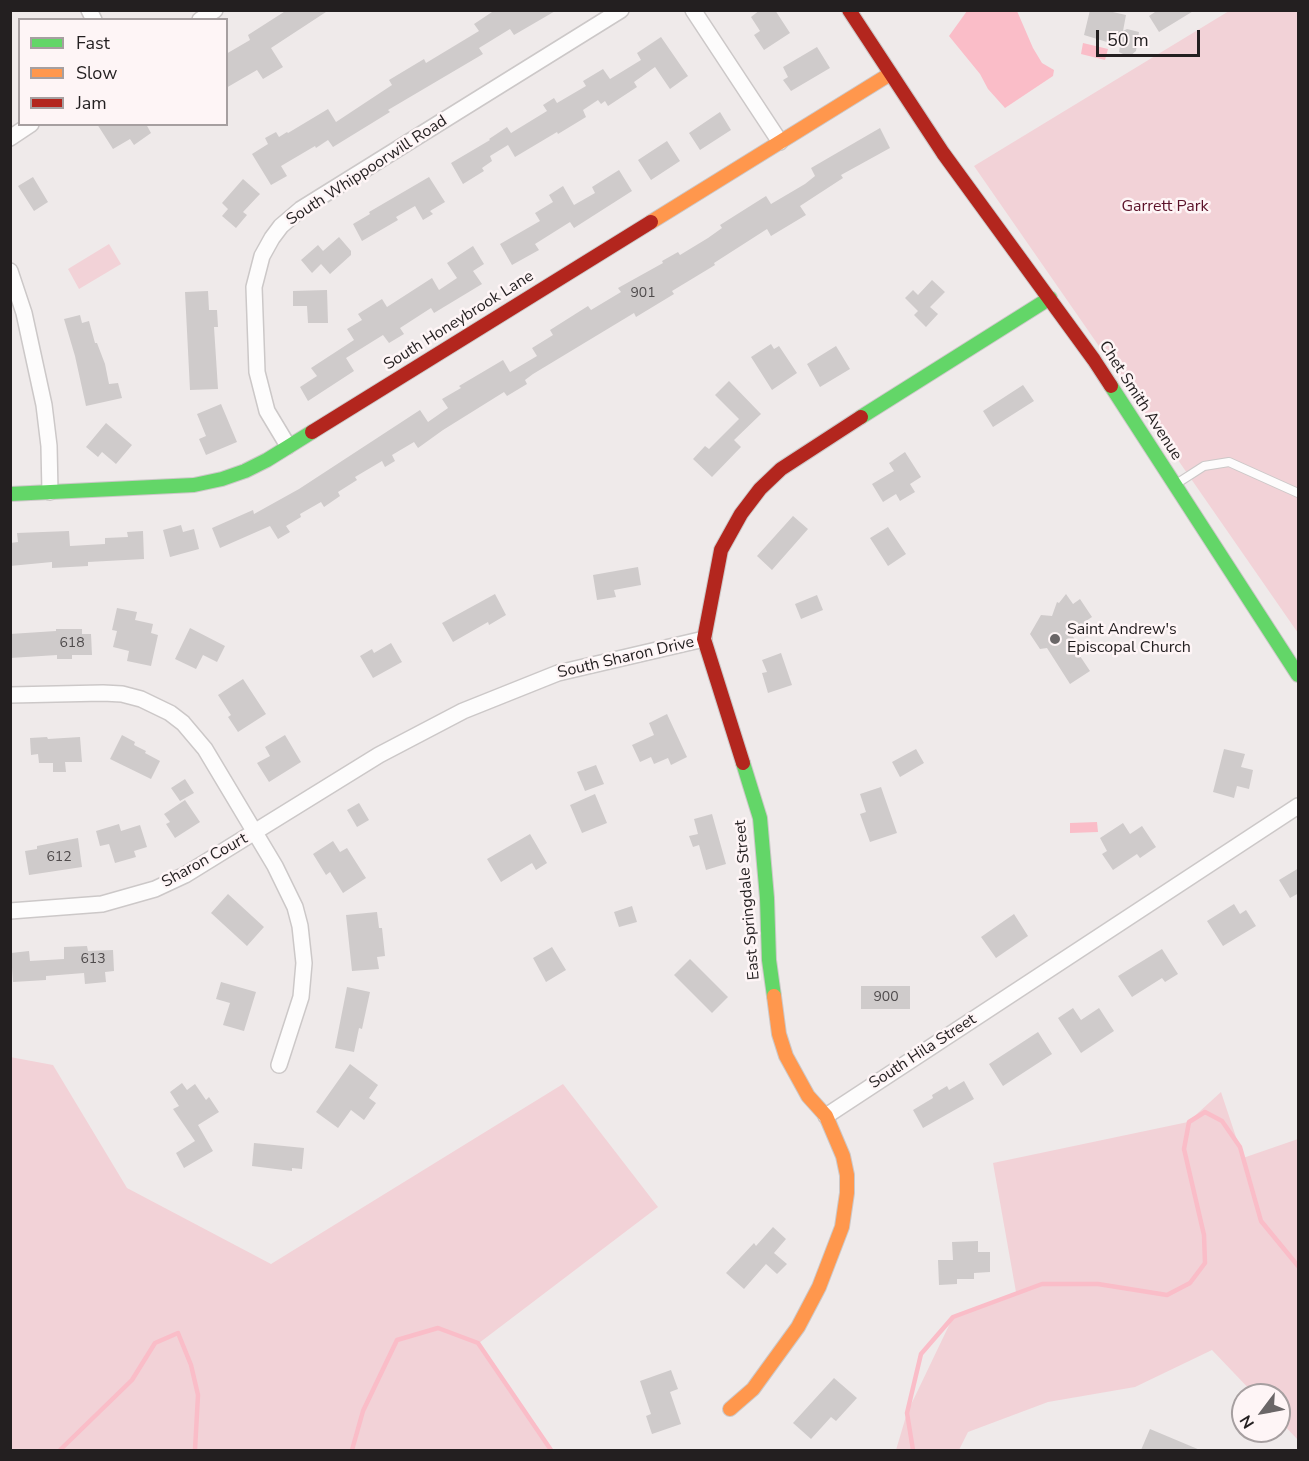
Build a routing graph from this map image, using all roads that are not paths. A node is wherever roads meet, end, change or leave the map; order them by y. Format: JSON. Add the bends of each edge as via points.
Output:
{"nodes":[{"id":1,"x":621,"y":10,"type":"edge"},
{"id":2,"x":693,"y":10,"type":"edge"},
{"id":3,"x":849,"y":10,"type":"edge"},
{"id":4,"x":890,"y":74,"type":"junction"},
{"id":5,"x":28,"y":126,"type":"edge"},
{"id":6,"x":10,"y":138,"type":"edge"},
{"id":7,"x":780,"y":142,"type":"junction"},
{"id":8,"x":10,"y":271,"type":"edge"},
{"id":9,"x":1050,"y":298,"type":"junction"},
{"id":10,"x":288,"y":446,"type":"junction"},
{"id":11,"x":1174,"y":485,"type":"junction"},
{"id":12,"x":50,"y":492,"type":"junction"},
{"id":13,"x":1299,"y":493,"type":"edge"},
{"id":14,"x":10,"y":494,"type":"edge"},
{"id":15,"x":704,"y":639,"type":"junction"},
{"id":16,"x":1299,"y":675,"type":"edge"},
{"id":17,"x":10,"y":695,"type":"edge"},
{"id":18,"x":1299,"y":806,"type":"edge"},
{"id":19,"x":256,"y":832,"type":"junction"},
{"id":20,"x":10,"y":910,"type":"edge"},
{"id":21,"x":279,"y":1065,"type":"dead end"},
{"id":22,"x":826,"y":1116,"type":"junction"},
{"id":23,"x":730,"y":1409,"type":"dead end"}],
"edges":[{"from":1,"to":10,"type":"street","name":"South Whippoorwill Road","via":[[302,209],[281,226],[262,256],[254,287],[257,372],[267,411]]},
{"from":2,"to":7,"type":"street"},
{"from":3,"to":4,"type":"street","name":"Chet Smith Avenue"},
{"from":4,"to":7,"type":"street","name":"South Honeybrook Lane"},
{"from":4,"to":9,"type":"street","name":"Chet Smith Avenue","via":[[1008,245]]},
{"from":5,"to":6,"type":"street"},
{"from":7,"to":10,"type":"street","name":"South Honeybrook Lane"},
{"from":8,"to":12,"type":"street","via":[[24,313],[44,405]]},
{"from":9,"to":11,"type":"street","name":"Chet Smith Avenue"},
{"from":9,"to":15,"type":"street","name":"South Sharon Drive","via":[[775,474],[741,514],[721,550]]},
{"from":10,"to":12,"type":"street","name":"South Honeybrook Lane","via":[[245,471],[194,485]]},
{"from":11,"to":13,"type":"lane","via":[[1204,466],[1229,462]]},
{"from":11,"to":16,"type":"street","name":"Chet Smith Avenue"},
{"from":12,"to":14,"type":"street","name":"South Honeybrook Lane"},
{"from":15,"to":19,"type":"street","name":"South Sharon Drive","via":[[558,673],[463,711],[379,755]]},
{"from":15,"to":22,"type":"street","name":"East Springdale Street","via":[[760,818],[769,960],[779,1034],[796,1077]]},
{"from":17,"to":19,"type":"street","via":[[122,694],[156,705],[195,735]]},
{"from":18,"to":22,"type":"street","name":"South Hila Street"},
{"from":19,"to":20,"type":"street","name":"Sharon Court","via":[[185,875],[137,895],[102,904]]},
{"from":19,"to":21,"type":"street","via":[[295,907],[304,946],[301,997]]},
{"from":22,"to":23,"type":"street","via":[[847,1174],[842,1227],[819,1287],[798,1327],[753,1389]]}]}
